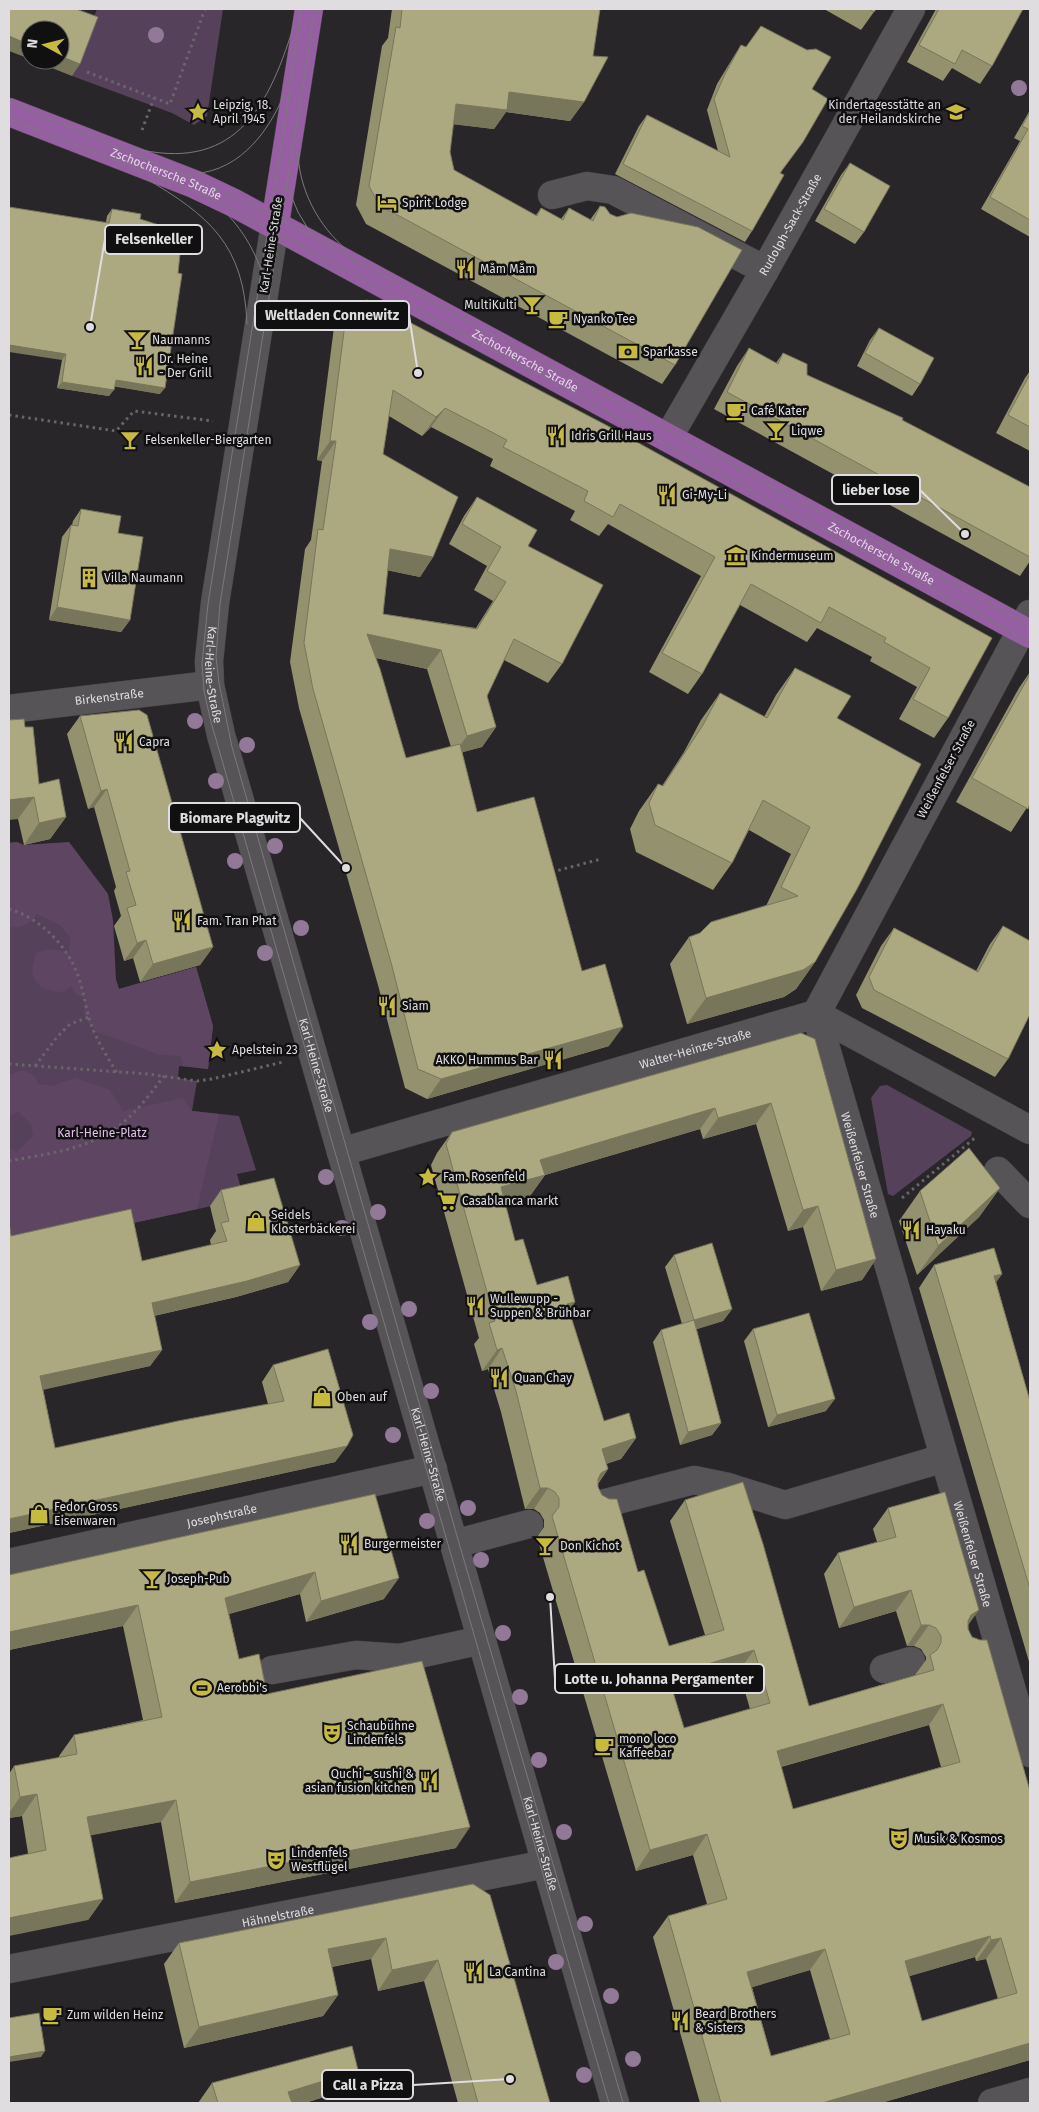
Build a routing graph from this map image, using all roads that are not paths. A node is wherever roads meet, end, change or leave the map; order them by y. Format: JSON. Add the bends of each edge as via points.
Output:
{"nodes":[{"id":1,"x":309,"y":9,"type":"edge"},
{"id":2,"x":911,"y":9,"type":"edge"},
{"id":3,"x":9,"y":112,"type":"edge"},
{"id":4,"x":552,"y":195,"type":"dead end"},
{"id":5,"x":649,"y":210,"type":"junction"},
{"id":6,"x":614,"y":216,"type":"edge"},
{"id":7,"x":275,"y":224,"type":"junction"},
{"id":8,"x":765,"y":270,"type":"junction"},
{"id":9,"x":668,"y":438,"type":"junction"},
{"id":10,"x":1027,"y":626,"type":"edge"},
{"id":11,"x":210,"y":685,"type":"junction"},
{"id":12,"x":9,"y":709,"type":"edge"},
{"id":13,"x":816,"y":1014,"type":"junction"},
{"id":14,"x":1030,"y":1130,"type":"edge"},
{"id":15,"x":341,"y":1152,"type":"junction"},
{"id":16,"x":998,"y":1171,"type":"dead end"},
{"id":17,"x":1030,"y":1204,"type":"edge"},
{"id":18,"x":944,"y":1458,"type":"junction"},
{"id":19,"x":433,"y":1470,"type":"junction"},
{"id":20,"x":598,"y":1505,"type":"edge"},
{"id":21,"x":529,"y":1524,"type":"dead end"},
{"id":22,"x":454,"y":1544,"type":"junction"},
{"id":23,"x":9,"y":1563,"type":"edge"},
{"id":24,"x":482,"y":1640,"type":"junction"},
{"id":25,"x":911,"y":1661,"type":"dead end"},
{"id":26,"x":884,"y":1669,"type":"dead end"},
{"id":27,"x":272,"y":1670,"type":"dead end"},
{"id":28,"x":1030,"y":1753,"type":"edge"},
{"id":29,"x":546,"y":1864,"type":"junction"},
{"id":30,"x":9,"y":1969,"type":"edge"},
{"id":31,"x":1030,"y":2092,"type":"edge"},
{"id":32,"x":615,"y":2103,"type":"edge"},
{"id":33,"x":992,"y":2103,"type":"edge"}],
"edges":[{"from":1,"to":7,"type":"main road","name":"Karl-Heine-Straße"},
{"from":2,"to":8,"type":"street","name":"Rudolph-Sack-Straße"},
{"from":3,"to":7,"type":"main road","name":"Zschochersche Straße","via":[[194,184]]},
{"from":4,"to":5,"type":"street","via":[[587,186],[613,190]]},
{"from":5,"to":6,"type":"street"},
{"from":5,"to":8,"type":"street"},
{"from":7,"to":9,"type":"main road","name":"Zschochersche Straße"},
{"from":7,"to":11,"type":"street","name":"Karl-Heine-Straße","via":[[214,603]]},
{"from":8,"to":9,"type":"street","name":"Rudolph-Sack-Straße"},
{"from":9,"to":10,"type":"main road","name":"Zschochersche Straße"},
{"from":10,"to":13,"type":"street","name":"Weißenfelser Straße"},
{"from":11,"to":12,"type":"street","name":"Birkenstraße"},
{"from":11,"to":15,"type":"street","name":"Karl-Heine-Straße","via":[[221,735]]},
{"from":13,"to":14,"type":"street"},
{"from":13,"to":15,"type":"street","name":"Walter-Heinze-Straße"},
{"from":13,"to":18,"type":"street","name":"Weißenfelser Straße"},
{"from":15,"to":19,"type":"street","name":"Karl-Heine-Straße"},
{"from":16,"to":17,"type":"street"},
{"from":18,"to":20,"type":"street","via":[[785,1505],[694,1480]]},
{"from":18,"to":28,"type":"street","name":"Weißenfelser Straße","via":[[987,1640]]},
{"from":19,"to":22,"type":"street","name":"Karl-Heine-Straße"},
{"from":19,"to":23,"type":"street","name":"Josephstraße"},
{"from":21,"to":22,"type":"street"},
{"from":22,"to":24,"type":"street","name":"Karl-Heine-Straße"},
{"from":24,"to":27,"type":"street","via":[[400,1658],[356,1655]]},
{"from":24,"to":29,"type":"street","name":"Karl-Heine-Straße"},
{"from":25,"to":26,"type":"street"},
{"from":29,"to":30,"type":"street","name":"Hähnelstraße"},
{"from":29,"to":32,"type":"street","name":"Karl-Heine-Straße"},
{"from":31,"to":33,"type":"street"}]}
